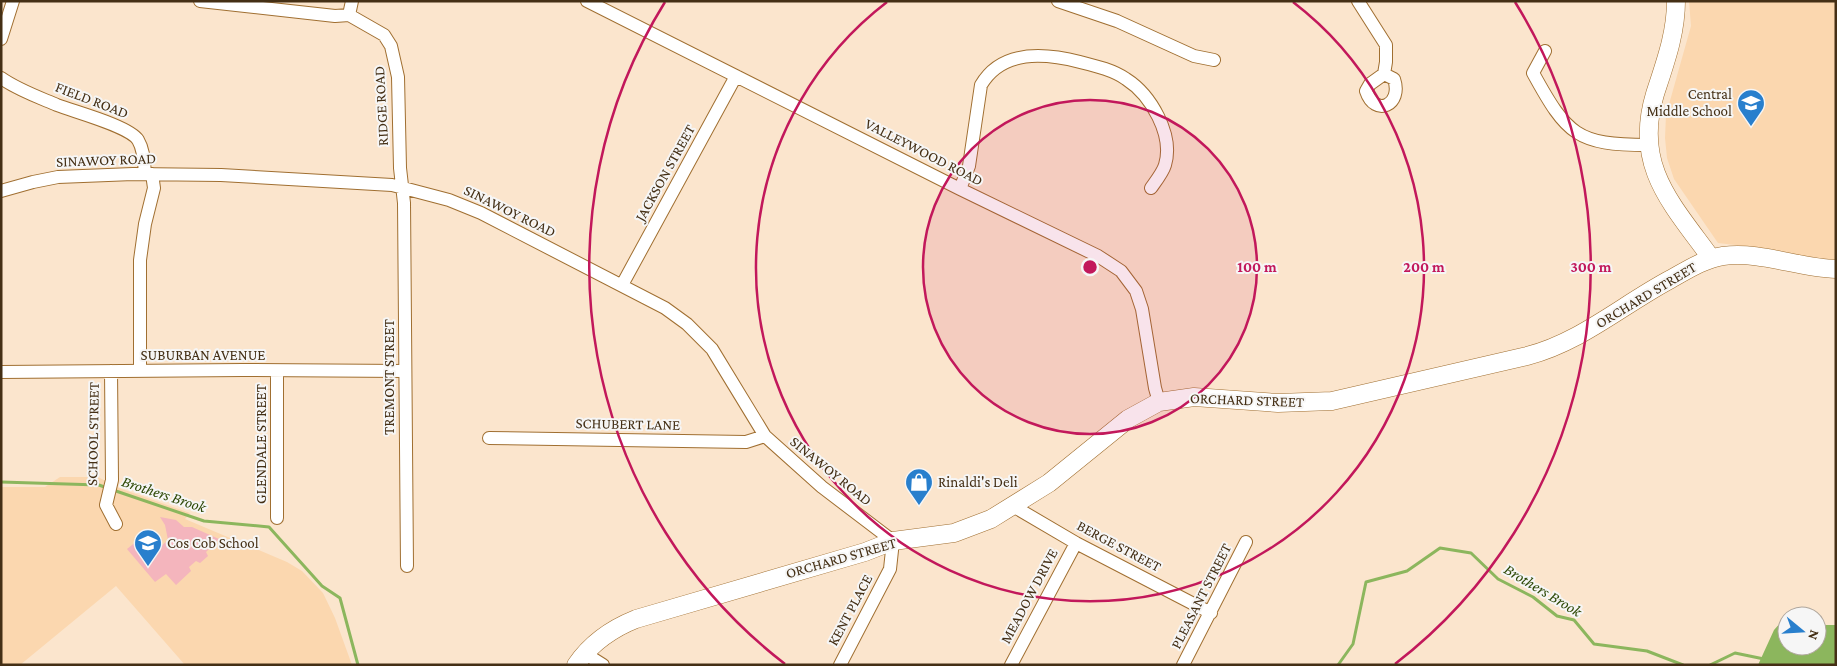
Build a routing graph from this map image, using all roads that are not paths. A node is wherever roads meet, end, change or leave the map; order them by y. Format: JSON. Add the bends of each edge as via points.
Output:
{"nodes":[{"id":1,"x":14,"y":1,"type":"edge"},
{"id":2,"x":200,"y":1,"type":"edge"},
{"id":3,"x":352,"y":1,"type":"edge"},
{"id":4,"x":587,"y":1,"type":"edge"},
{"id":5,"x":1058,"y":1,"type":"edge"},
{"id":6,"x":1358,"y":1,"type":"edge"},
{"id":7,"x":1676,"y":1,"type":"edge"},
{"id":8,"x":348,"y":15,"type":"junction"},
{"id":9,"x":1,"y":39,"type":"edge"},
{"id":10,"x":1545,"y":51,"type":"dead end"},
{"id":11,"x":1214,"y":60,"type":"dead end"},
{"id":12,"x":1384,"y":74,"type":"dead end"},
{"id":13,"x":736,"y":76,"type":"junction"},
{"id":14,"x":1,"y":78,"type":"edge"},
{"id":15,"x":1648,"y":145,"type":"junction"},
{"id":16,"x":148,"y":174,"type":"junction"},
{"id":17,"x":402,"y":187,"type":"junction"},
{"id":18,"x":1152,"y":188,"type":"dead end"},
{"id":19,"x":960,"y":189,"type":"junction"},
{"id":20,"x":1,"y":191,"type":"edge"},
{"id":21,"x":1711,"y":258,"type":"junction"},
{"id":22,"x":1836,"y":269,"type":"edge"},
{"id":23,"x":622,"y":285,"type":"junction"},
{"id":24,"x":140,"y":371,"type":"junction"},
{"id":25,"x":277,"y":371,"type":"junction"},
{"id":26,"x":405,"y":371,"type":"junction"},
{"id":27,"x":1,"y":372,"type":"edge"},
{"id":28,"x":111,"y":372,"type":"junction"},
{"id":29,"x":1159,"y":402,"type":"junction"},
{"id":30,"x":765,"y":436,"type":"junction"},
{"id":31,"x":489,"y":438,"type":"dead end"},
{"id":32,"x":1013,"y":506,"type":"junction"},
{"id":33,"x":277,"y":518,"type":"dead end"},
{"id":34,"x":116,"y":524,"type":"dead end"},
{"id":35,"x":893,"y":541,"type":"junction"},
{"id":36,"x":1246,"y":542,"type":"dead end"},
{"id":37,"x":1076,"y":543,"type":"junction"},
{"id":38,"x":408,"y":566,"type":"dead end"},
{"id":39,"x":1211,"y":613,"type":"junction"},
{"id":40,"x":580,"y":659,"type":"edge"},
{"id":41,"x":603,"y":665,"type":"edge"},
{"id":42,"x":840,"y":665,"type":"edge"},
{"id":43,"x":1011,"y":665,"type":"edge"},
{"id":44,"x":1183,"y":665,"type":"edge"}],
"edges":[{"from":1,"to":9,"type":"street"},
{"from":2,"to":8,"type":"street","name":"RIDGE ROAD"},
{"from":3,"to":8,"type":"street"},
{"from":4,"to":13,"type":"street","name":"VALLEYWOOD ROAD"},
{"from":5,"to":11,"type":"street","via":[[1117,21],[1194,56]]},
{"from":6,"to":12,"type":"street","via":[[1386,45]]},
{"from":7,"to":15,"type":"street","via":[[1670,46],[1652,104]]},
{"from":8,"to":17,"type":"street","name":"RIDGE ROAD","via":[[384,35],[394,55],[398,77]]},
{"from":10,"to":15,"type":"street","via":[[1534,73],[1565,124],[1581,136],[1609,145]]},
{"from":13,"to":19,"type":"street","name":"VALLEYWOOD ROAD"},
{"from":13,"to":23,"type":"street","name":"JACKSON STREET"},
{"from":14,"to":16,"type":"street","name":"FIELD ROAD","via":[[57,105],[127,130],[143,150]]},
{"from":15,"to":21,"type":"street","via":[[1666,197]]},
{"from":16,"to":17,"type":"street","name":"SINAWOY ROAD","via":[[358,182]]},
{"from":16,"to":20,"type":"street","name":"SINAWOY ROAD","via":[[58,177]]},
{"from":16,"to":24,"type":"street","name":"FIELD ROAD","via":[[154,188],[140,260]]},
{"from":17,"to":23,"type":"street","name":"SINAWOY ROAD","via":[[464,206]]},
{"from":17,"to":26,"type":"street","name":"TREMONT STREET"},
{"from":18,"to":19,"type":"street","via":[[1165,165],[1166,141],[1163,126],[1143,94],[1129,81],[1106,69],[1047,55],[1007,61],[987,75],[982,85],[969,166]]},
{"from":19,"to":29,"type":"street","name":"VALLEYWOOD ROAD","via":[[1121,270],[1131,282],[1141,304]]},
{"from":21,"to":22,"type":"street","name":"ORCHARD STREET","via":[[1753,256]]},
{"from":21,"to":29,"type":"street","name":"ORCHARD STREET","via":[[1661,284],[1577,337],[1527,356],[1332,401],[1278,403],[1194,397]]},
{"from":23,"to":30,"type":"street","name":"SINAWOY ROAD","via":[[664,308],[703,339]]},
{"from":24,"to":25,"type":"street","name":"SUBURBAN AVENUE"},
{"from":24,"to":28,"type":"street","name":"SUBURBAN AVENUE"},
{"from":25,"to":26,"type":"street","name":"SUBURBAN AVENUE"},
{"from":25,"to":33,"type":"street","name":"GLENDALE STREET"},
{"from":26,"to":38,"type":"street","name":"TREMONT STREET"},
{"from":27,"to":28,"type":"street","name":"SUBURBAN AVENUE"},
{"from":28,"to":34,"type":"street","name":"SCHOOL STREET","via":[[110,487],[106,505]]},
{"from":29,"to":32,"type":"street","name":"ORCHARD STREET","via":[[1128,419],[1049,483]]},
{"from":30,"to":31,"type":"street","name":"SCHUBERT LANE","via":[[746,442]]},
{"from":30,"to":35,"type":"street","name":"SINAWOY ROAD","via":[[822,486]]},
{"from":32,"to":35,"type":"street","name":"ORCHARD STREET","via":[[966,530]]},
{"from":32,"to":37,"type":"street","name":"BERGE STREET"},
{"from":35,"to":40,"type":"street","name":"ORCHARD STREET","via":[[636,619],[606,634]]},
{"from":35,"to":42,"type":"street","name":"KENT PLACE","via":[[890,569]]},
{"from":36,"to":39,"type":"street","name":"PLEASANT STREET"},
{"from":37,"to":39,"type":"street","name":"BERGE STREET"},
{"from":37,"to":43,"type":"street","name":"MEADOW DRIVE"},
{"from":39,"to":44,"type":"street","name":"PLEASANT STREET"},
{"from":40,"to":41,"type":"street"}]}
